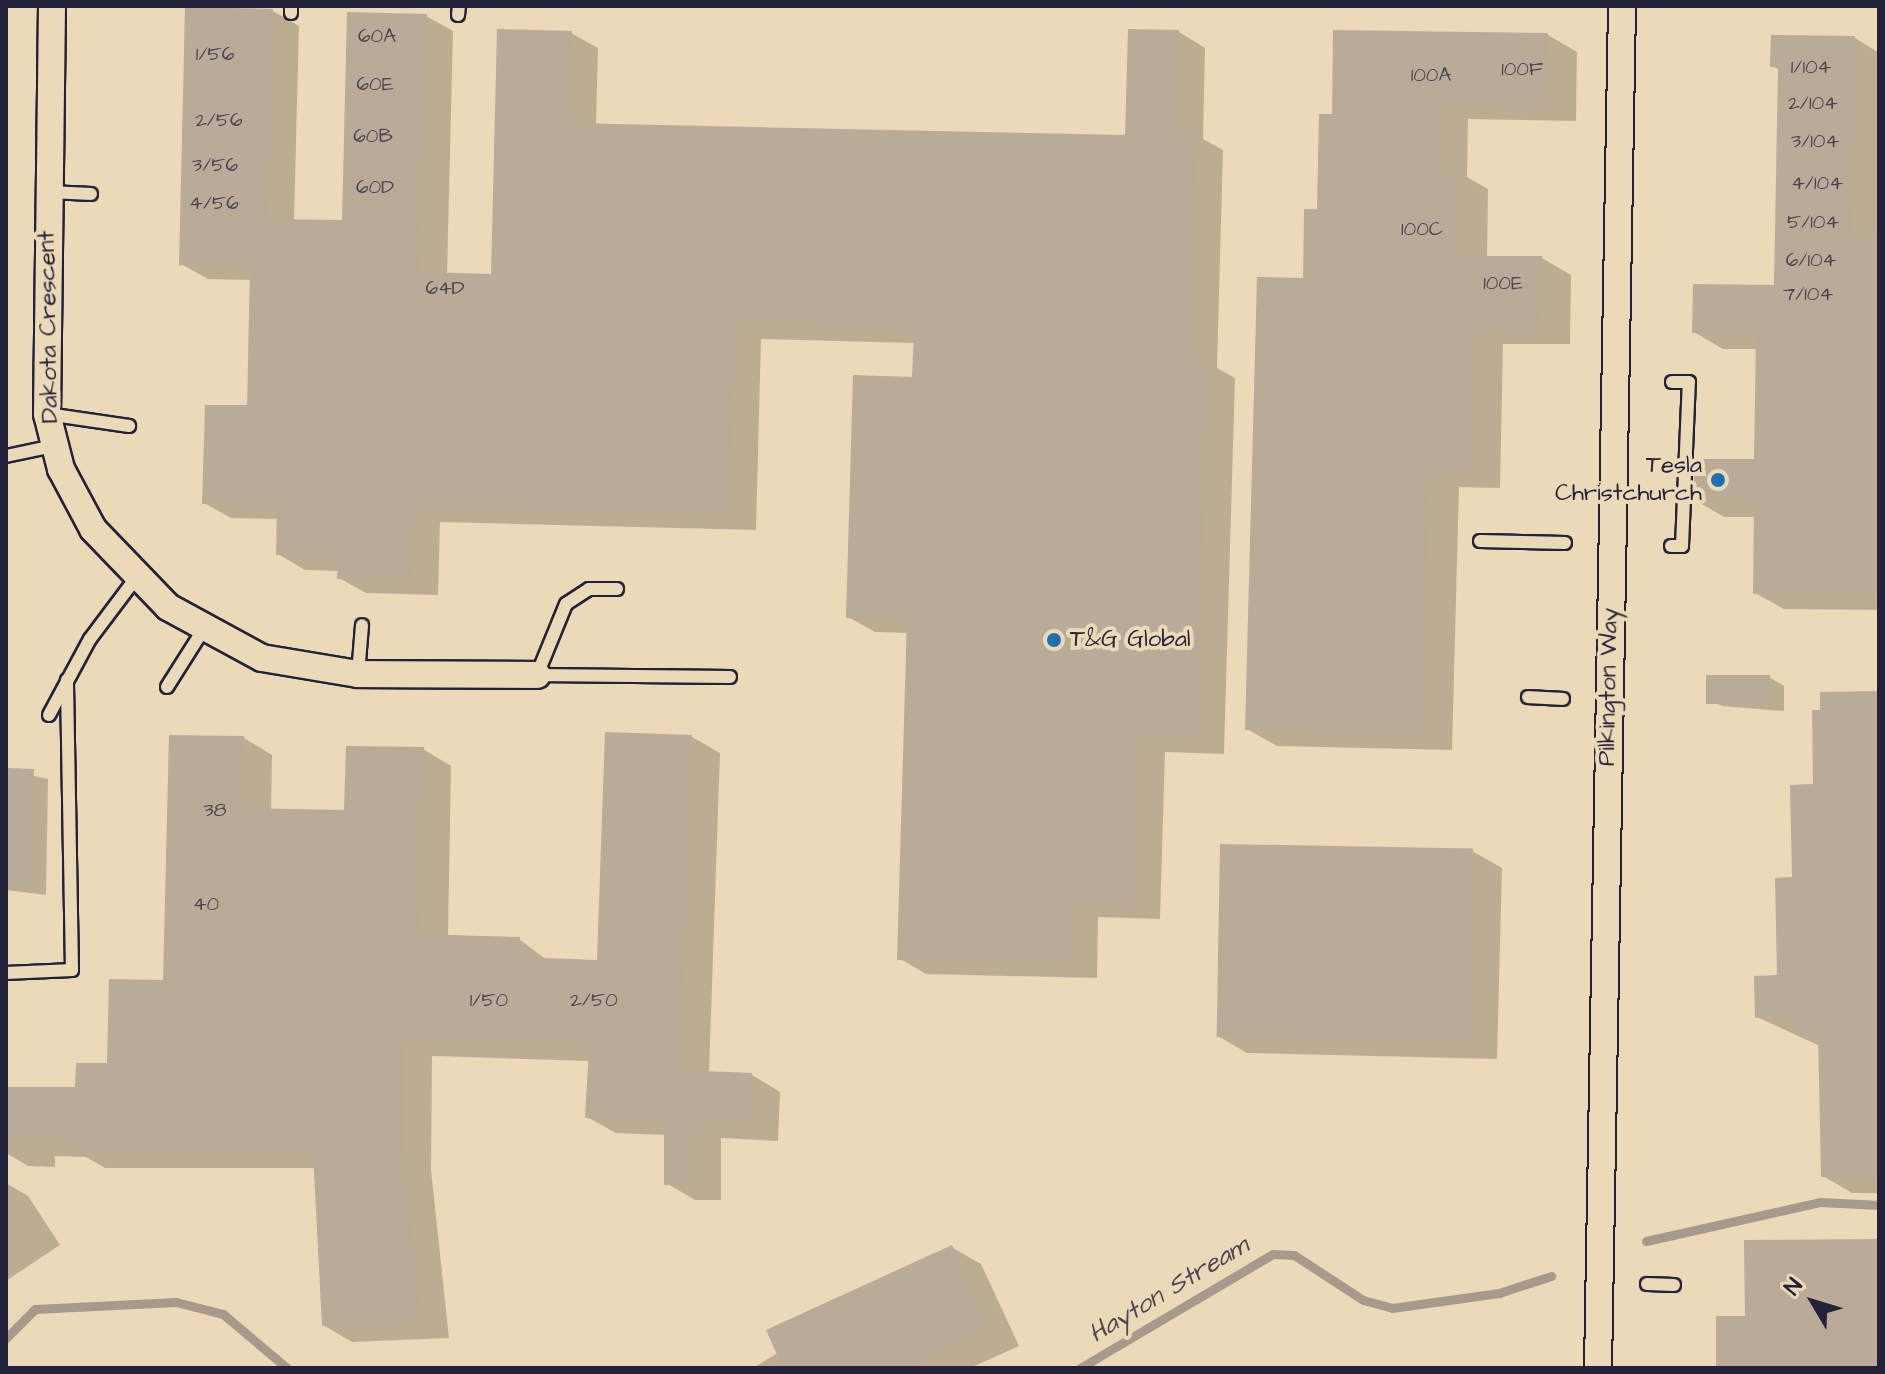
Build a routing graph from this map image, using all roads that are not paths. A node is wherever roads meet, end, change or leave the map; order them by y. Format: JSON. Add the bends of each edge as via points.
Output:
{"nodes":[{"id":1,"x":52,"y":6,"type":"edge"},
{"id":2,"x":1622,"y":6,"type":"edge"},
{"id":3,"x":47,"y":191,"type":"junction"},
{"id":4,"x":91,"y":194,"type":"dead end"},
{"id":5,"x":1672,"y":382,"type":"dead end"},
{"id":6,"x":47,"y":414,"type":"junction"},
{"id":7,"x":129,"y":426,"type":"dead end"},
{"id":8,"x":54,"y":446,"type":"junction"},
{"id":9,"x":6,"y":456,"type":"edge"},
{"id":10,"x":1480,"y":541,"type":"dead end"},
{"id":11,"x":1565,"y":543,"type":"dead end"},
{"id":12,"x":1671,"y":546,"type":"dead end"},
{"id":13,"x":135,"y":579,"type":"junction"},
{"id":14,"x":617,"y":589,"type":"dead end"},
{"id":15,"x":362,"y":625,"type":"dead end"},
{"id":16,"x":203,"y":630,"type":"junction"},
{"id":17,"x":358,"y":674,"type":"junction"},
{"id":18,"x":537,"y":675,"type":"junction"},
{"id":19,"x":730,"y":677,"type":"dead end"},
{"id":20,"x":67,"y":680,"type":"junction"},
{"id":21,"x":167,"y":687,"type":"dead end"},
{"id":22,"x":1528,"y":697,"type":"dead end"},
{"id":23,"x":1563,"y":699,"type":"dead end"},
{"id":24,"x":49,"y":715,"type":"dead end"},
{"id":25,"x":6,"y":973,"type":"edge"},
{"id":26,"x":1647,"y":1284,"type":"dead end"},
{"id":27,"x":1674,"y":1285,"type":"dead end"},
{"id":28,"x":1598,"y":1368,"type":"edge"}],
"edges":[{"from":1,"to":3,"type":"street","name":"Dakota Crescent"},
{"from":2,"to":28,"type":"street","name":"Pilkington Way"},
{"from":3,"to":4,"type":"lane"},
{"from":3,"to":6,"type":"street","name":"Dakota Crescent"},
{"from":5,"to":12,"type":"lane","via":[[1689,382],[1682,546]]},
{"from":6,"to":7,"type":"lane"},
{"from":6,"to":8,"type":"street","name":"Dakota Crescent"},
{"from":8,"to":9,"type":"lane"},
{"from":8,"to":13,"type":"street","name":"Dakota Crescent","via":[[75,503]]},
{"from":10,"to":11,"type":"lane"},
{"from":13,"to":16,"type":"street","name":"Dakota Crescent"},
{"from":13,"to":20,"type":"lane"},
{"from":14,"to":18,"type":"lane","via":[[589,589],[566,604]]},
{"from":15,"to":17,"type":"lane"},
{"from":16,"to":17,"type":"street","name":"Dakota Crescent","via":[[262,658]]},
{"from":16,"to":21,"type":"lane"},
{"from":17,"to":18,"type":"street","name":"Dakota Crescent"},
{"from":18,"to":19,"type":"lane"},
{"from":20,"to":24,"type":"lane"},
{"from":20,"to":25,"type":"lane","via":[[72,970]]},
{"from":22,"to":23,"type":"lane"},
{"from":26,"to":27,"type":"lane"}]}
